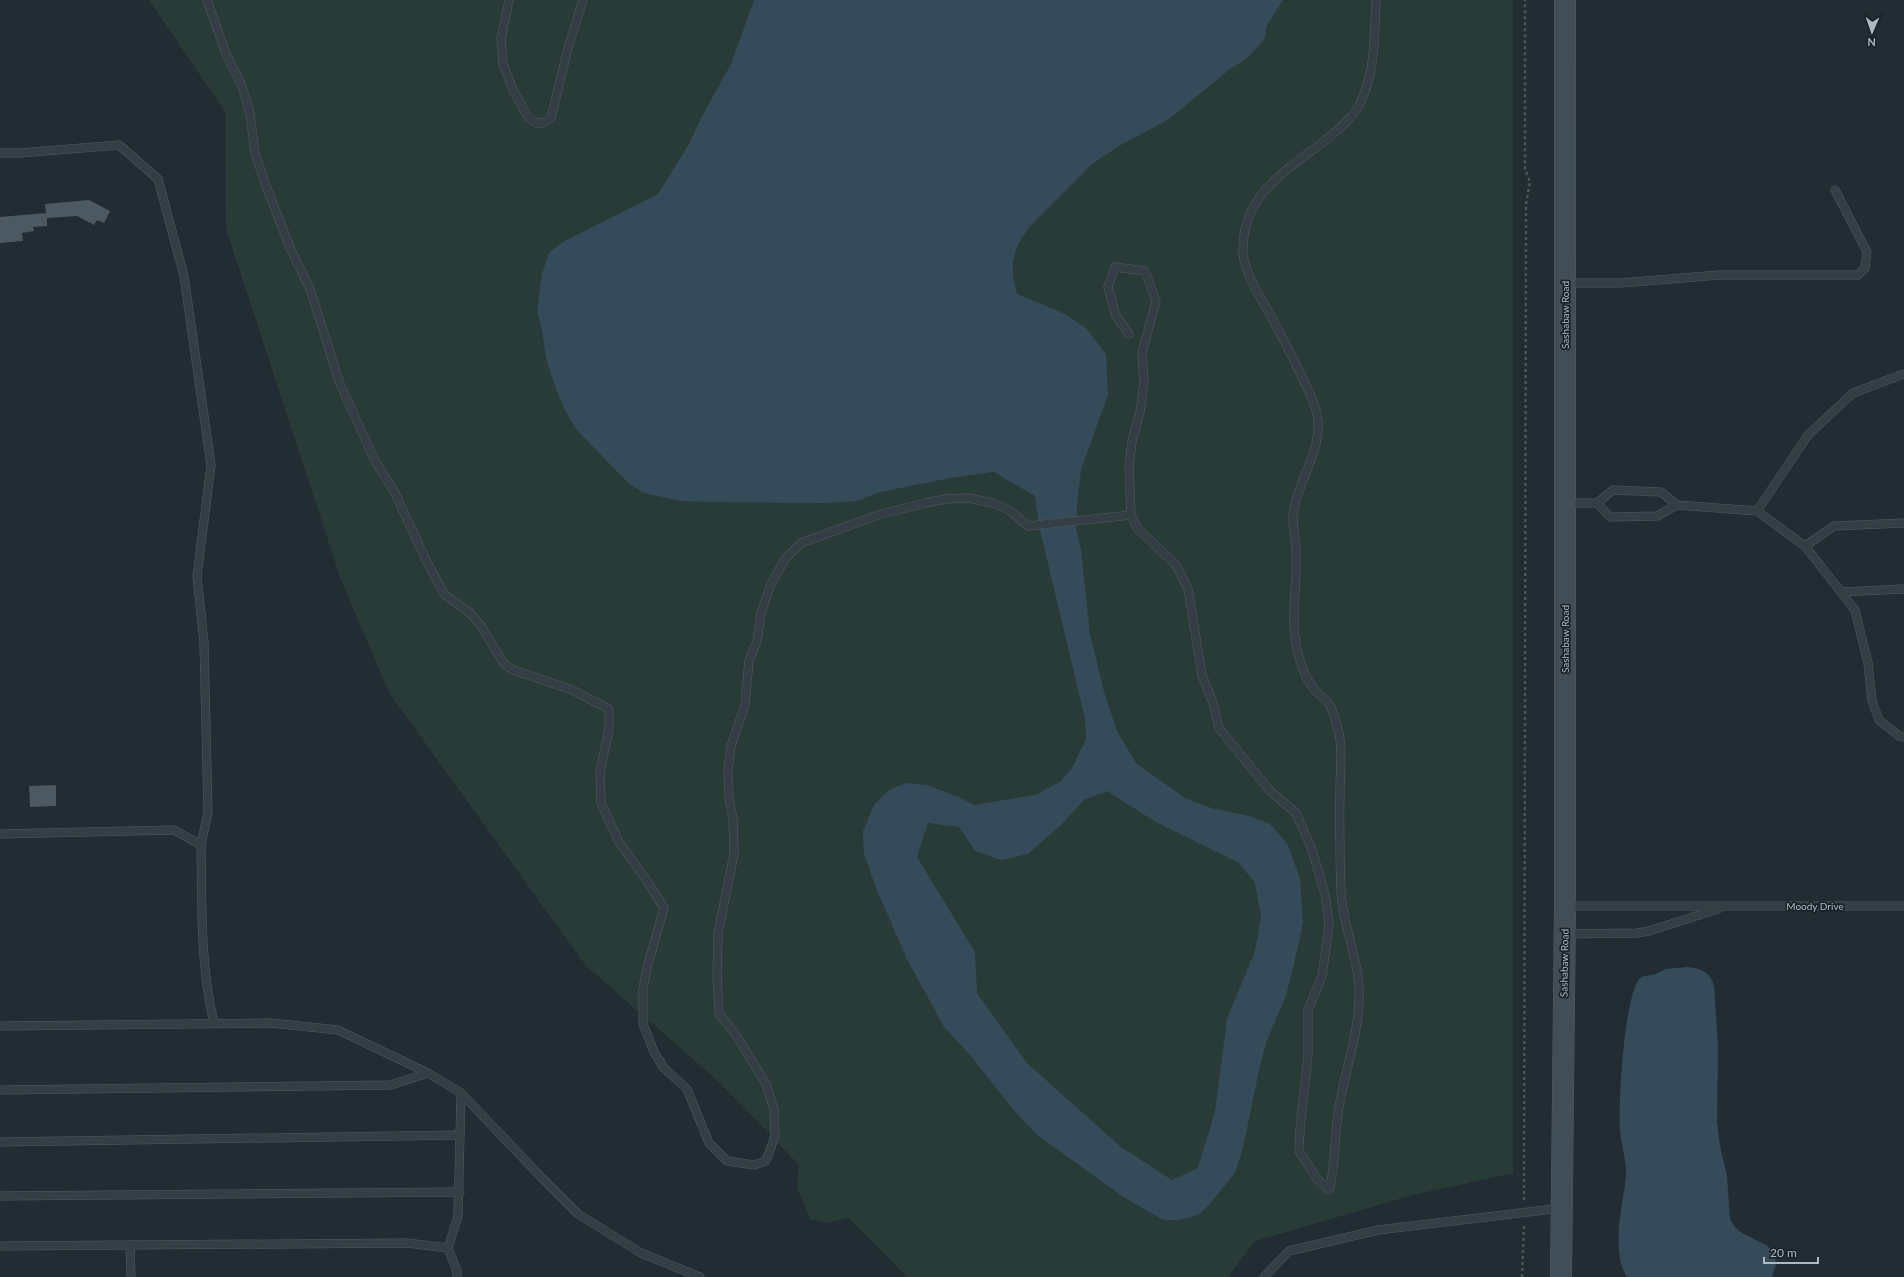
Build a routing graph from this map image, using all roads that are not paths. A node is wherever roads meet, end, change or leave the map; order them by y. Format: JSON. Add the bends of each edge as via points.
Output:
{"nodes":[{"id":1,"x":207,"y":0,"type":"edge"},
{"id":2,"x":510,"y":0,"type":"edge"},
{"id":3,"x":583,"y":0,"type":"edge"},
{"id":4,"x":1376,"y":0,"type":"edge"},
{"id":5,"x":1565,"y":0,"type":"edge"},
{"id":6,"x":0,"y":153,"type":"edge"},
{"id":7,"x":1835,"y":190,"type":"dead end"},
{"id":8,"x":1565,"y":283,"type":"junction"},
{"id":9,"x":1129,"y":334,"type":"dead end"},
{"id":10,"x":1904,"y":374,"type":"edge"},
{"id":11,"x":1565,"y":503,"type":"junction"},
{"id":12,"x":1597,"y":503,"type":"junction"},
{"id":13,"x":1677,"y":505,"type":"junction"},
{"id":14,"x":1757,"y":511,"type":"junction"},
{"id":15,"x":1131,"y":515,"type":"junction"},
{"id":16,"x":1904,"y":523,"type":"edge"},
{"id":17,"x":1805,"y":546,"type":"junction"},
{"id":18,"x":1904,"y":589,"type":"edge"},
{"id":19,"x":1841,"y":592,"type":"junction"},
{"id":20,"x":1904,"y":737,"type":"edge"},
{"id":21,"x":0,"y":834,"type":"edge"},
{"id":22,"x":201,"y":845,"type":"junction"},
{"id":23,"x":1565,"y":906,"type":"junction"},
{"id":24,"x":1725,"y":906,"type":"junction"},
{"id":25,"x":1904,"y":906,"type":"edge"},
{"id":26,"x":1565,"y":934,"type":"junction"},
{"id":27,"x":214,"y":1023,"type":"junction"},
{"id":28,"x":0,"y":1026,"type":"edge"},
{"id":29,"x":428,"y":1073,"type":"junction"},
{"id":30,"x":0,"y":1090,"type":"edge"},
{"id":31,"x":461,"y":1093,"type":"junction"},
{"id":32,"x":460,"y":1135,"type":"junction"},
{"id":33,"x":0,"y":1142,"type":"edge"},
{"id":34,"x":460,"y":1192,"type":"junction"},
{"id":35,"x":0,"y":1196,"type":"edge"},
{"id":36,"x":1561,"y":1208,"type":"junction"},
{"id":37,"x":130,"y":1245,"type":"junction"},
{"id":38,"x":0,"y":1246,"type":"edge"},
{"id":39,"x":448,"y":1248,"type":"junction"},
{"id":40,"x":130,"y":1277,"type":"edge"},
{"id":41,"x":457,"y":1277,"type":"edge"},
{"id":42,"x":700,"y":1277,"type":"edge"},
{"id":43,"x":1264,"y":1277,"type":"edge"},
{"id":44,"x":1561,"y":1277,"type":"edge"}],
"edges":[{"from":1,"to":15,"type":"lane","via":[[250,113],[255,153],[291,250],[310,289],[340,384],[376,463],[394,491],[444,594],[470,613],[504,664],[513,670],[572,690],[609,709],[609,729],[600,772],[601,803],[619,842],[664,908],[647,968],[643,1024],[654,1052],[664,1068],[687,1089],[709,1143],[727,1161],[754,1165],[766,1161],[775,1136],[774,1109],[766,1084],[736,1035],[719,1014],[717,976],[718,933],[734,854],[728,770],[731,746],[745,705],[749,661],[757,641],[761,612],[771,584],[785,559],[801,543],[878,516],[946,499],[968,498],[993,503],[1009,510],[1028,526]]},
{"from":2,"to":3,"type":"lane","via":[[501,39],[503,64],[528,118],[536,123],[543,123],[551,118]]},
{"from":4,"to":15,"type":"lane","via":[[1370,75],[1358,107],[1341,128],[1277,176],[1265,190],[1252,208],[1243,253],[1257,292],[1290,352],[1318,416],[1318,436],[1293,513],[1296,549],[1294,626],[1297,654],[1313,687],[1330,705],[1339,734],[1342,759],[1341,895],[1359,985],[1359,1012],[1337,1115],[1335,1161],[1329,1190],[1317,1179],[1299,1151],[1308,1055],[1308,1010],[1322,976],[1329,924],[1326,894],[1311,847],[1296,813],[1270,792],[1219,728],[1202,674],[1188,589],[1176,565],[1137,528]]},
{"from":5,"to":8,"type":"main road","name":"Sashabaw Road"},
{"from":6,"to":22,"type":"lane","via":[[119,145],[158,179],[184,276],[211,465],[197,576],[204,643],[208,812]]},
{"from":7,"to":8,"type":"lane","via":[[1867,252],[1865,268],[1858,275],[1718,275],[1621,283]]},
{"from":8,"to":11,"type":"main road","name":"Sashabaw Road"},
{"from":9,"to":15,"type":"lane","via":[[1116,316],[1108,287],[1115,267],[1145,272],[1156,301],[1142,353],[1144,382],[1140,412],[1132,441],[1130,467]]},
{"from":10,"to":14,"type":"lane","via":[[1853,393],[1808,435]]},
{"from":11,"to":12,"type":"lane"},
{"from":11,"to":23,"type":"main road","name":"Sashabaw Road"},
{"from":12,"to":13,"type":"lane","via":[[1610,517],[1657,516]]},
{"from":12,"to":13,"type":"lane","via":[[1613,490],[1661,492]]},
{"from":13,"to":14,"type":"lane"},
{"from":14,"to":17,"type":"lane"},
{"from":16,"to":17,"type":"lane","via":[[1834,526]]},
{"from":17,"to":19,"type":"lane"},
{"from":18,"to":19,"type":"lane"},
{"from":19,"to":20,"type":"lane","via":[[1855,610],[1868,663],[1872,702],[1879,720]]},
{"from":21,"to":22,"type":"lane","via":[[174,830]]},
{"from":22,"to":27,"type":"lane","via":[[207,995]]},
{"from":23,"to":24,"type":"lane","name":"Moody Drive"},
{"from":23,"to":26,"type":"main road","name":"Sashabaw Road"},
{"from":24,"to":25,"type":"lane","name":"Moody Drive"},
{"from":24,"to":26,"type":"lane","name":"Moody Drive","via":[[1649,931]]},
{"from":26,"to":36,"type":"main road","name":"Sashabaw Road"},
{"from":27,"to":28,"type":"lane"},
{"from":27,"to":29,"type":"lane","via":[[271,1023],[338,1030]]},
{"from":29,"to":30,"type":"lane","via":[[390,1085]]},
{"from":29,"to":31,"type":"lane"},
{"from":31,"to":32,"type":"lane"},
{"from":31,"to":42,"type":"lane","via":[[578,1214],[642,1254]]},
{"from":32,"to":33,"type":"lane"},
{"from":32,"to":34,"type":"lane"},
{"from":34,"to":35,"type":"lane"},
{"from":34,"to":39,"type":"lane","via":[[458,1216]]},
{"from":36,"to":43,"type":"lane","via":[[1378,1230],[1289,1251]]},
{"from":36,"to":44,"type":"main road","name":"Sashabaw Road"},
{"from":37,"to":38,"type":"lane"},
{"from":37,"to":39,"type":"lane","via":[[407,1243]]},
{"from":37,"to":40,"type":"lane"},
{"from":39,"to":41,"type":"lane"}]}
